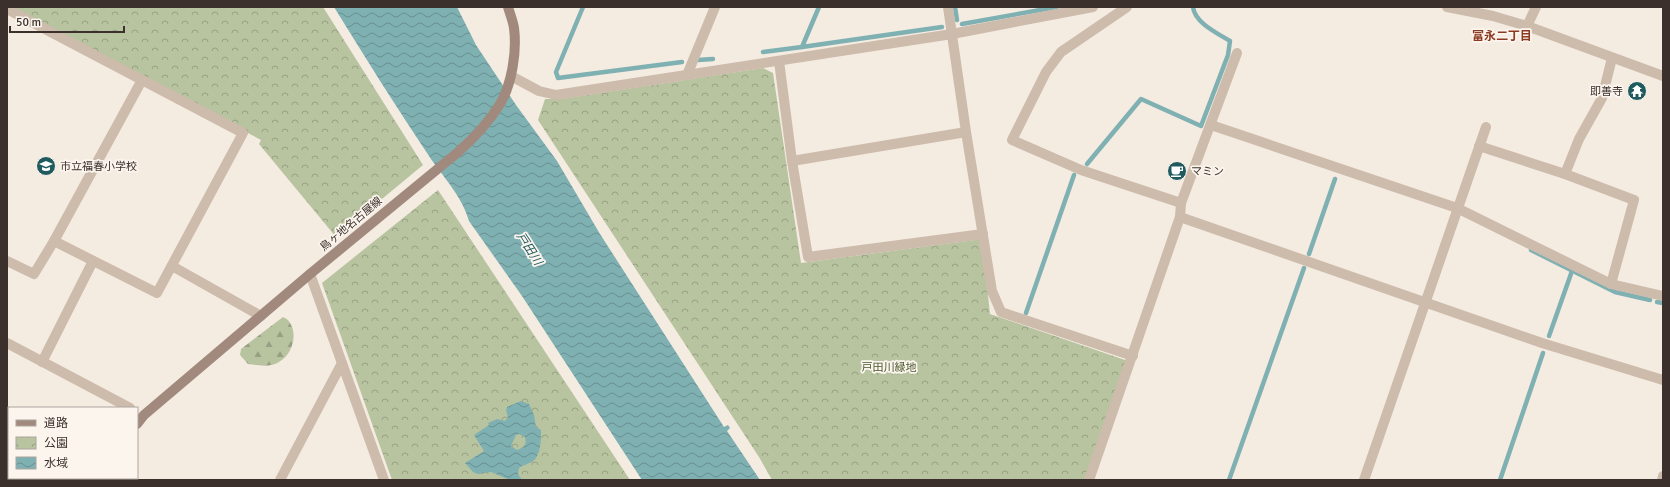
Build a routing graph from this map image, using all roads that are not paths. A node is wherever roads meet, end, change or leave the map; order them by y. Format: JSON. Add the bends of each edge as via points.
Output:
{"nodes":[{"id":1,"x":508,"y":7,"type":"edge"},
{"id":2,"x":715,"y":7,"type":"edge"},
{"id":3,"x":948,"y":7,"type":"edge"},
{"id":4,"x":1093,"y":7,"type":"edge"},
{"id":5,"x":1127,"y":7,"type":"edge"},
{"id":6,"x":1447,"y":7,"type":"edge"},
{"id":7,"x":1536,"y":7,"type":"edge"},
{"id":8,"x":7,"y":9,"type":"edge"},
{"id":9,"x":1068,"y":9,"type":"edge"},
{"id":10,"x":1527,"y":26,"type":"junction"},
{"id":11,"x":952,"y":34,"type":"junction"},
{"id":12,"x":1237,"y":53,"type":"dead end"},
{"id":13,"x":1612,"y":58,"type":"junction"},
{"id":14,"x":780,"y":61,"type":"junction"},
{"id":15,"x":687,"y":75,"type":"junction"},
{"id":16,"x":511,"y":76,"type":"junction"},
{"id":17,"x":1663,"y":76,"type":"edge"},
{"id":18,"x":142,"y":80,"type":"junction"},
{"id":19,"x":1211,"y":125,"type":"junction"},
{"id":20,"x":1486,"y":126,"type":"dead end"},
{"id":21,"x":966,"y":132,"type":"junction"},
{"id":22,"x":1478,"y":146,"type":"junction"},
{"id":23,"x":792,"y":161,"type":"junction"},
{"id":24,"x":1566,"y":174,"type":"junction"},
{"id":25,"x":1181,"y":203,"type":"junction"},
{"id":26,"x":1457,"y":208,"type":"junction"},
{"id":27,"x":1180,"y":217,"type":"junction"},
{"id":28,"x":983,"y":234,"type":"junction"},
{"id":29,"x":54,"y":241,"type":"junction"},
{"id":30,"x":7,"y":261,"type":"edge"},
{"id":31,"x":93,"y":261,"type":"junction"},
{"id":32,"x":172,"y":266,"type":"junction"},
{"id":33,"x":310,"y":274,"type":"junction"},
{"id":34,"x":1610,"y":284,"type":"junction"},
{"id":35,"x":1663,"y":296,"type":"edge"},
{"id":36,"x":1426,"y":303,"type":"junction"},
{"id":37,"x":261,"y":316,"type":"junction"},
{"id":38,"x":7,"y":343,"type":"edge"},
{"id":39,"x":1133,"y":356,"type":"junction"},
{"id":40,"x":42,"y":362,"type":"junction"},
{"id":41,"x":342,"y":363,"type":"junction"},
{"id":42,"x":1663,"y":380,"type":"edge"},
{"id":43,"x":128,"y":407,"type":"edge"},
{"id":44,"x":141,"y":413,"type":"edge"},
{"id":45,"x":1663,"y":476,"type":"edge"},
{"id":46,"x":280,"y":480,"type":"edge"},
{"id":47,"x":384,"y":480,"type":"edge"},
{"id":48,"x":1089,"y":480,"type":"edge"},
{"id":49,"x":1364,"y":480,"type":"edge"},
{"id":50,"x":1662,"y":480,"type":"edge"}],
"edges":[{"from":1,"to":16,"type":"main road","name":"鳥ヶ地名古屋線","via":[[514,28]]},
{"from":2,"to":15,"type":"street"},
{"from":3,"to":11,"type":"street"},
{"from":4,"to":9,"type":"street"},
{"from":5,"to":25,"type":"street","via":[[1061,52],[1046,72],[1012,140],[1080,170]]},
{"from":6,"to":10,"type":"street"},
{"from":7,"to":10,"type":"street"},
{"from":8,"to":18,"type":"street"},
{"from":9,"to":11,"type":"street"},
{"from":10,"to":13,"type":"street"},
{"from":11,"to":14,"type":"street"},
{"from":11,"to":21,"type":"street"},
{"from":12,"to":19,"type":"street"},
{"from":13,"to":17,"type":"street"},
{"from":13,"to":24,"type":"street","via":[[1602,98],[1579,139]]},
{"from":14,"to":15,"type":"street"},
{"from":14,"to":23,"type":"street"},
{"from":15,"to":16,"type":"street","via":[[556,95],[539,91]]},
{"from":16,"to":33,"type":"main road","name":"鳥ヶ地名古屋線","via":[[500,103],[458,153]]},
{"from":18,"to":29,"type":"street"},
{"from":18,"to":32,"type":"street","via":[[243,133]]},
{"from":19,"to":25,"type":"street"},
{"from":19,"to":26,"type":"street"},
{"from":20,"to":22,"type":"street"},
{"from":21,"to":23,"type":"street"},
{"from":21,"to":28,"type":"street"},
{"from":22,"to":24,"type":"street"},
{"from":22,"to":26,"type":"street"},
{"from":23,"to":28,"type":"street","via":[[808,257]]},
{"from":24,"to":34,"type":"street","via":[[1634,200]]},
{"from":25,"to":27,"type":"street"},
{"from":26,"to":34,"type":"street"},
{"from":26,"to":36,"type":"street"},
{"from":27,"to":36,"type":"street"},
{"from":27,"to":39,"type":"street"},
{"from":28,"to":39,"type":"street","via":[[992,291],[1001,312]]},
{"from":29,"to":30,"type":"street","via":[[34,274]]},
{"from":29,"to":31,"type":"street"},
{"from":31,"to":32,"type":"street","via":[[157,293]]},
{"from":31,"to":40,"type":"street"},
{"from":32,"to":37,"type":"street"},
{"from":33,"to":37,"type":"main road","name":"鳥ヶ地名古屋線"},
{"from":33,"to":41,"type":"street"},
{"from":34,"to":35,"type":"street"},
{"from":36,"to":42,"type":"street","via":[[1542,343]]},
{"from":36,"to":49,"type":"street"},
{"from":37,"to":44,"type":"main road","name":"鳥ヶ地名古屋線"},
{"from":38,"to":40,"type":"street"},
{"from":39,"to":48,"type":"street"},
{"from":40,"to":43,"type":"street"},
{"from":41,"to":46,"type":"street"},
{"from":41,"to":47,"type":"street"},
{"from":45,"to":50,"type":"street"}]}
